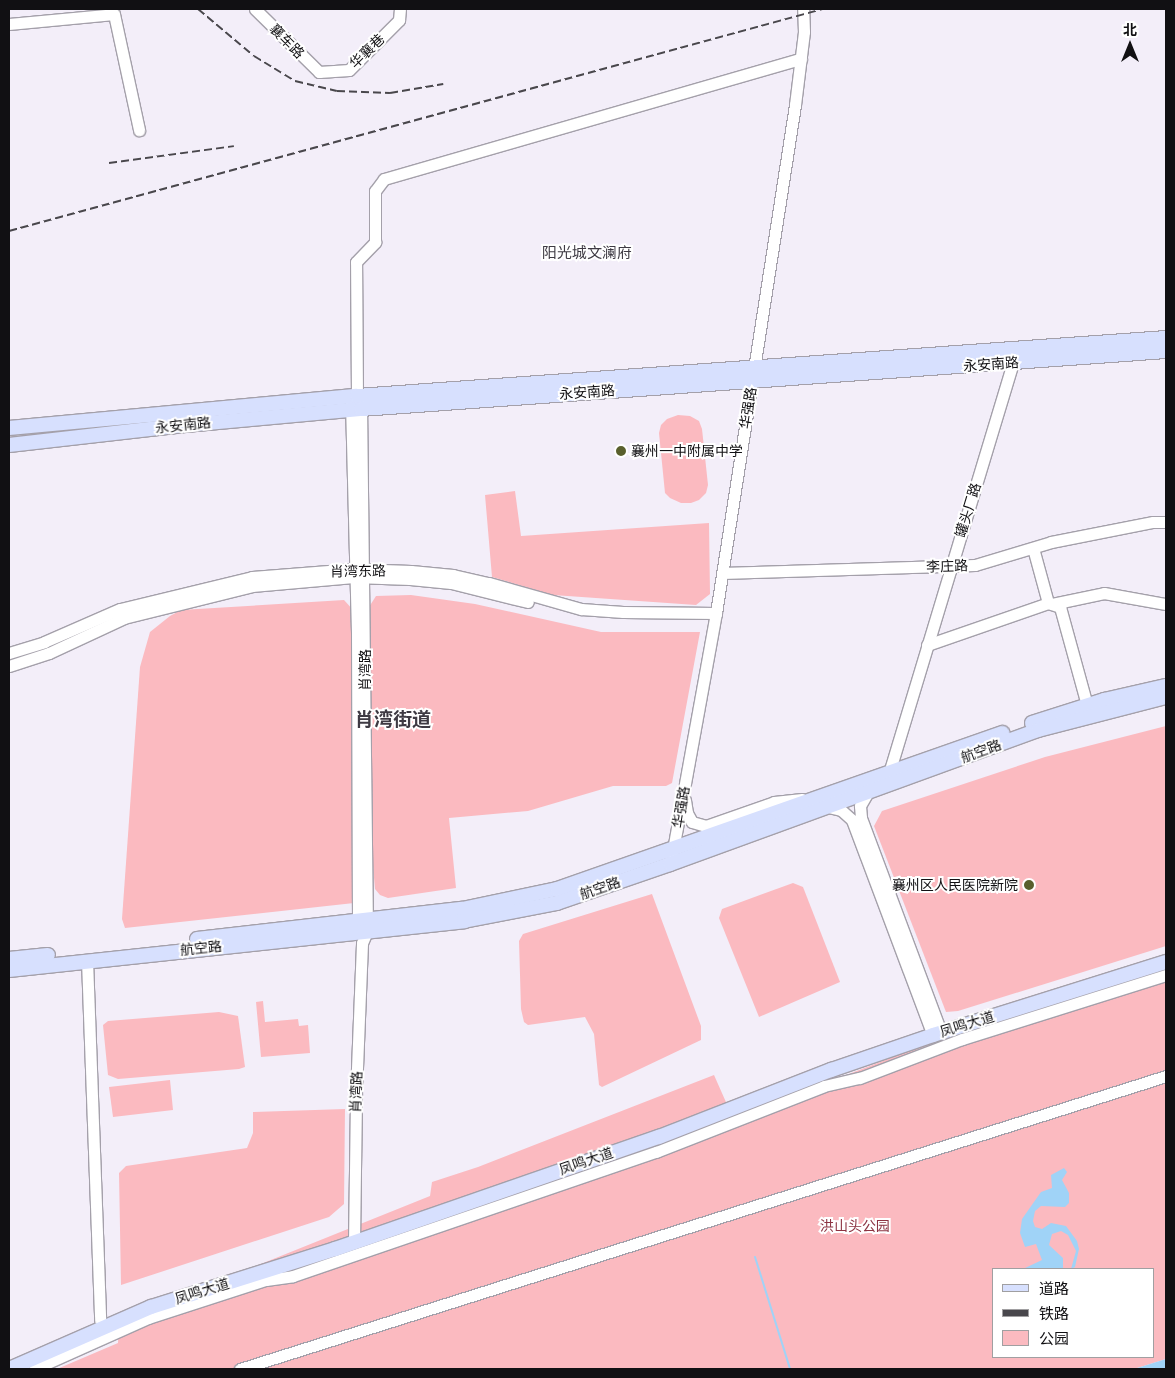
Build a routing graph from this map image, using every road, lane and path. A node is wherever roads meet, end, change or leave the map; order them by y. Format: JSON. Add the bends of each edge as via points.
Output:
{"nodes":[{"id":1,"x":255,"y":9,"type":"edge"},
{"id":2,"x":400,"y":9,"type":"edge"},
{"id":3,"x":803,"y":9,"type":"edge"},
{"id":4,"x":9,"y":24,"type":"edge"},
{"id":5,"x":801,"y":59,"type":"junction"},
{"id":6,"x":319,"y":72,"type":"joint"},
{"id":7,"x":139,"y":130,"type":"dead end"},
{"id":8,"x":1166,"y":338,"type":"edge"},
{"id":9,"x":1166,"y":351,"type":"edge"},
{"id":10,"x":1013,"y":362,"type":"junction"},
{"id":11,"x":754,"y":373,"type":"junction"},
{"id":12,"x":356,"y":401,"type":"junction"},
{"id":13,"x":9,"y":428,"type":"edge"},
{"id":14,"x":9,"y":445,"type":"edge"},
{"id":15,"x":1166,"y":522,"type":"edge"},
{"id":16,"x":1033,"y":548,"type":"junction"},
{"id":17,"x":951,"y":565,"type":"junction"},
{"id":18,"x":359,"y":573,"type":"junction"},
{"id":19,"x":722,"y":574,"type":"junction"},
{"id":20,"x":1050,"y":604,"type":"junction"},
{"id":21,"x":1166,"y":604,"type":"edge"},
{"id":22,"x":715,"y":617,"type":"junction"},
{"id":23,"x":928,"y":645,"type":"junction"},
{"id":24,"x":9,"y":653,"type":"edge"},
{"id":25,"x":9,"y":666,"type":"edge"},
{"id":26,"x":1166,"y":686,"type":"edge"},
{"id":27,"x":1166,"y":697,"type":"edge"},
{"id":28,"x":1087,"y":705,"type":"junction"},
{"id":29,"x":889,"y":773,"type":"junction"},
{"id":30,"x":684,"y":788,"type":"junction"},
{"id":31,"x":868,"y":792,"type":"junction"},
{"id":32,"x":823,"y":802,"type":"junction"},
{"id":33,"x":674,"y":848,"type":"junction"},
{"id":34,"x":670,"y":864,"type":"junction"},
{"id":35,"x":362,"y":929,"type":"junction"},
{"id":36,"x":1166,"y":952,"type":"edge"},
{"id":37,"x":9,"y":960,"type":"edge"},
{"id":38,"x":87,"y":960,"type":"junction"},
{"id":39,"x":1166,"y":962,"type":"edge"},
{"id":40,"x":9,"y":970,"type":"edge"},
{"id":41,"x":1166,"y":975,"type":"edge"},
{"id":42,"x":936,"y":1029,"type":"junction"},
{"id":43,"x":1166,"y":1076,"type":"edge"},
{"id":44,"x":688,"y":1128,"type":"junction"},
{"id":45,"x":354,"y":1237,"type":"junction"},
{"id":46,"x":100,"y":1320,"type":"junction"},
{"id":47,"x":9,"y":1359,"type":"edge"},
{"id":48,"x":9,"y":1369,"type":"edge"},
{"id":49,"x":34,"y":1369,"type":"edge"},
{"id":50,"x":240,"y":1369,"type":"edge"}],
"edges":[{"from":1,"to":6,"type":"street","name":"襄车路"},
{"from":2,"to":6,"type":"street","name":"华襄巷","via":[[399,20],[349,70]]},
{"from":3,"to":5,"type":"street","name":"华强路"},
{"from":4,"to":7,"type":"street","via":[[114,14]]},
{"from":5,"to":11,"type":"street","name":"华强路"},
{"from":5,"to":12,"type":"street","name":"肖湾路","via":[[384,179],[375,191],[375,242],[356,262]]},
{"from":8,"to":11,"type":"main road","name":"永安南路"},
{"from":9,"to":10,"type":"main road","name":"永安南路"},
{"from":10,"to":11,"type":"main road","name":"永安南路"},
{"from":10,"to":17,"type":"street","name":"罐头厂路"},
{"from":11,"to":12,"type":"main road","name":"永安南路"},
{"from":11,"to":19,"type":"street","name":"华强路"},
{"from":12,"to":13,"type":"main road","name":"永安南路"},
{"from":12,"to":14,"type":"main road","name":"永安南路"},
{"from":12,"to":18,"type":"street","name":"肖湾路"},
{"from":15,"to":16,"type":"street","name":"李庄路"},
{"from":16,"to":17,"type":"street","name":"李庄路","via":[[975,565]]},
{"from":16,"to":20,"type":"street"},
{"from":17,"to":19,"type":"street","name":"李庄路"},
{"from":17,"to":23,"type":"street","name":"罐头厂路"},
{"from":18,"to":22,"type":"street","name":"肖湾东路","via":[[451,583],[576,615],[603,618]]},
{"from":18,"to":24,"type":"street","name":"肖湾东路","via":[[252,577],[120,609],[44,642]]},
{"from":18,"to":25,"type":"street","name":"肖湾东路","via":[[252,586],[124,618],[49,653]]},
{"from":18,"to":35,"type":"street","name":"肖湾路"},
{"from":19,"to":22,"type":"street","name":"华强路"},
{"from":20,"to":21,"type":"street","via":[[1104,593]]},
{"from":20,"to":23,"type":"street"},
{"from":20,"to":28,"type":"street","via":[[1060,607]]},
{"from":22,"to":30,"type":"street","name":"华强路"},
{"from":23,"to":29,"type":"street","name":"罐头厂路"},
{"from":26,"to":28,"type":"main road","name":"航空路"},
{"from":27,"to":31,"type":"main road","name":"航空路","via":[[1038,730]]},
{"from":28,"to":29,"type":"main road","name":"航空路"},
{"from":29,"to":32,"type":"main road","name":"航空路"},
{"from":30,"to":32,"type":"street","via":[[687,813],[692,822],[706,826],[774,802]]},
{"from":30,"to":33,"type":"street","name":"华强路"},
{"from":31,"to":32,"type":"main road","name":"航空路"},
{"from":31,"to":42,"type":"street","via":[[860,806],[861,818]]},
{"from":32,"to":33,"type":"main road","name":"航空路"},
{"from":32,"to":34,"type":"main road","name":"航空路"},
{"from":32,"to":42,"type":"street","via":[[841,810],[852,820]]},
{"from":33,"to":34,"type":"street","name":"华强路"},
{"from":33,"to":35,"type":"main road","name":"航空路","via":[[557,889]]},
{"from":34,"to":35,"type":"main road","name":"航空路","via":[[557,903],[464,921]]},
{"from":35,"to":37,"type":"main road","name":"航空路"},
{"from":35,"to":38,"type":"main road","name":"航空路"},
{"from":35,"to":45,"type":"street","name":"肖湾路"},
{"from":36,"to":42,"type":"main road","name":"凤鸣大道"},
{"from":38,"to":40,"type":"main road","name":"航空路"},
{"from":38,"to":46,"type":"street"},
{"from":39,"to":42,"type":"main road","name":"凤鸣大道"},
{"from":41,"to":44,"type":"street","via":[[962,1039],[860,1078],[824,1086],[736,1122]]},
{"from":42,"to":44,"type":"main road","name":"凤鸣大道","via":[[729,1105]]},
{"from":43,"to":50,"type":"street"},
{"from":44,"to":45,"type":"main road","name":"凤鸣大道"},
{"from":44,"to":49,"type":"street","via":[[293,1276],[266,1280],[148,1318]]},
{"from":45,"to":46,"type":"main road","name":"凤鸣大道","via":[[155,1296]]},
{"from":45,"to":48,"type":"main road","name":"凤鸣大道","via":[[151,1306]]},
{"from":46,"to":47,"type":"main road","name":"凤鸣大道"}]}
